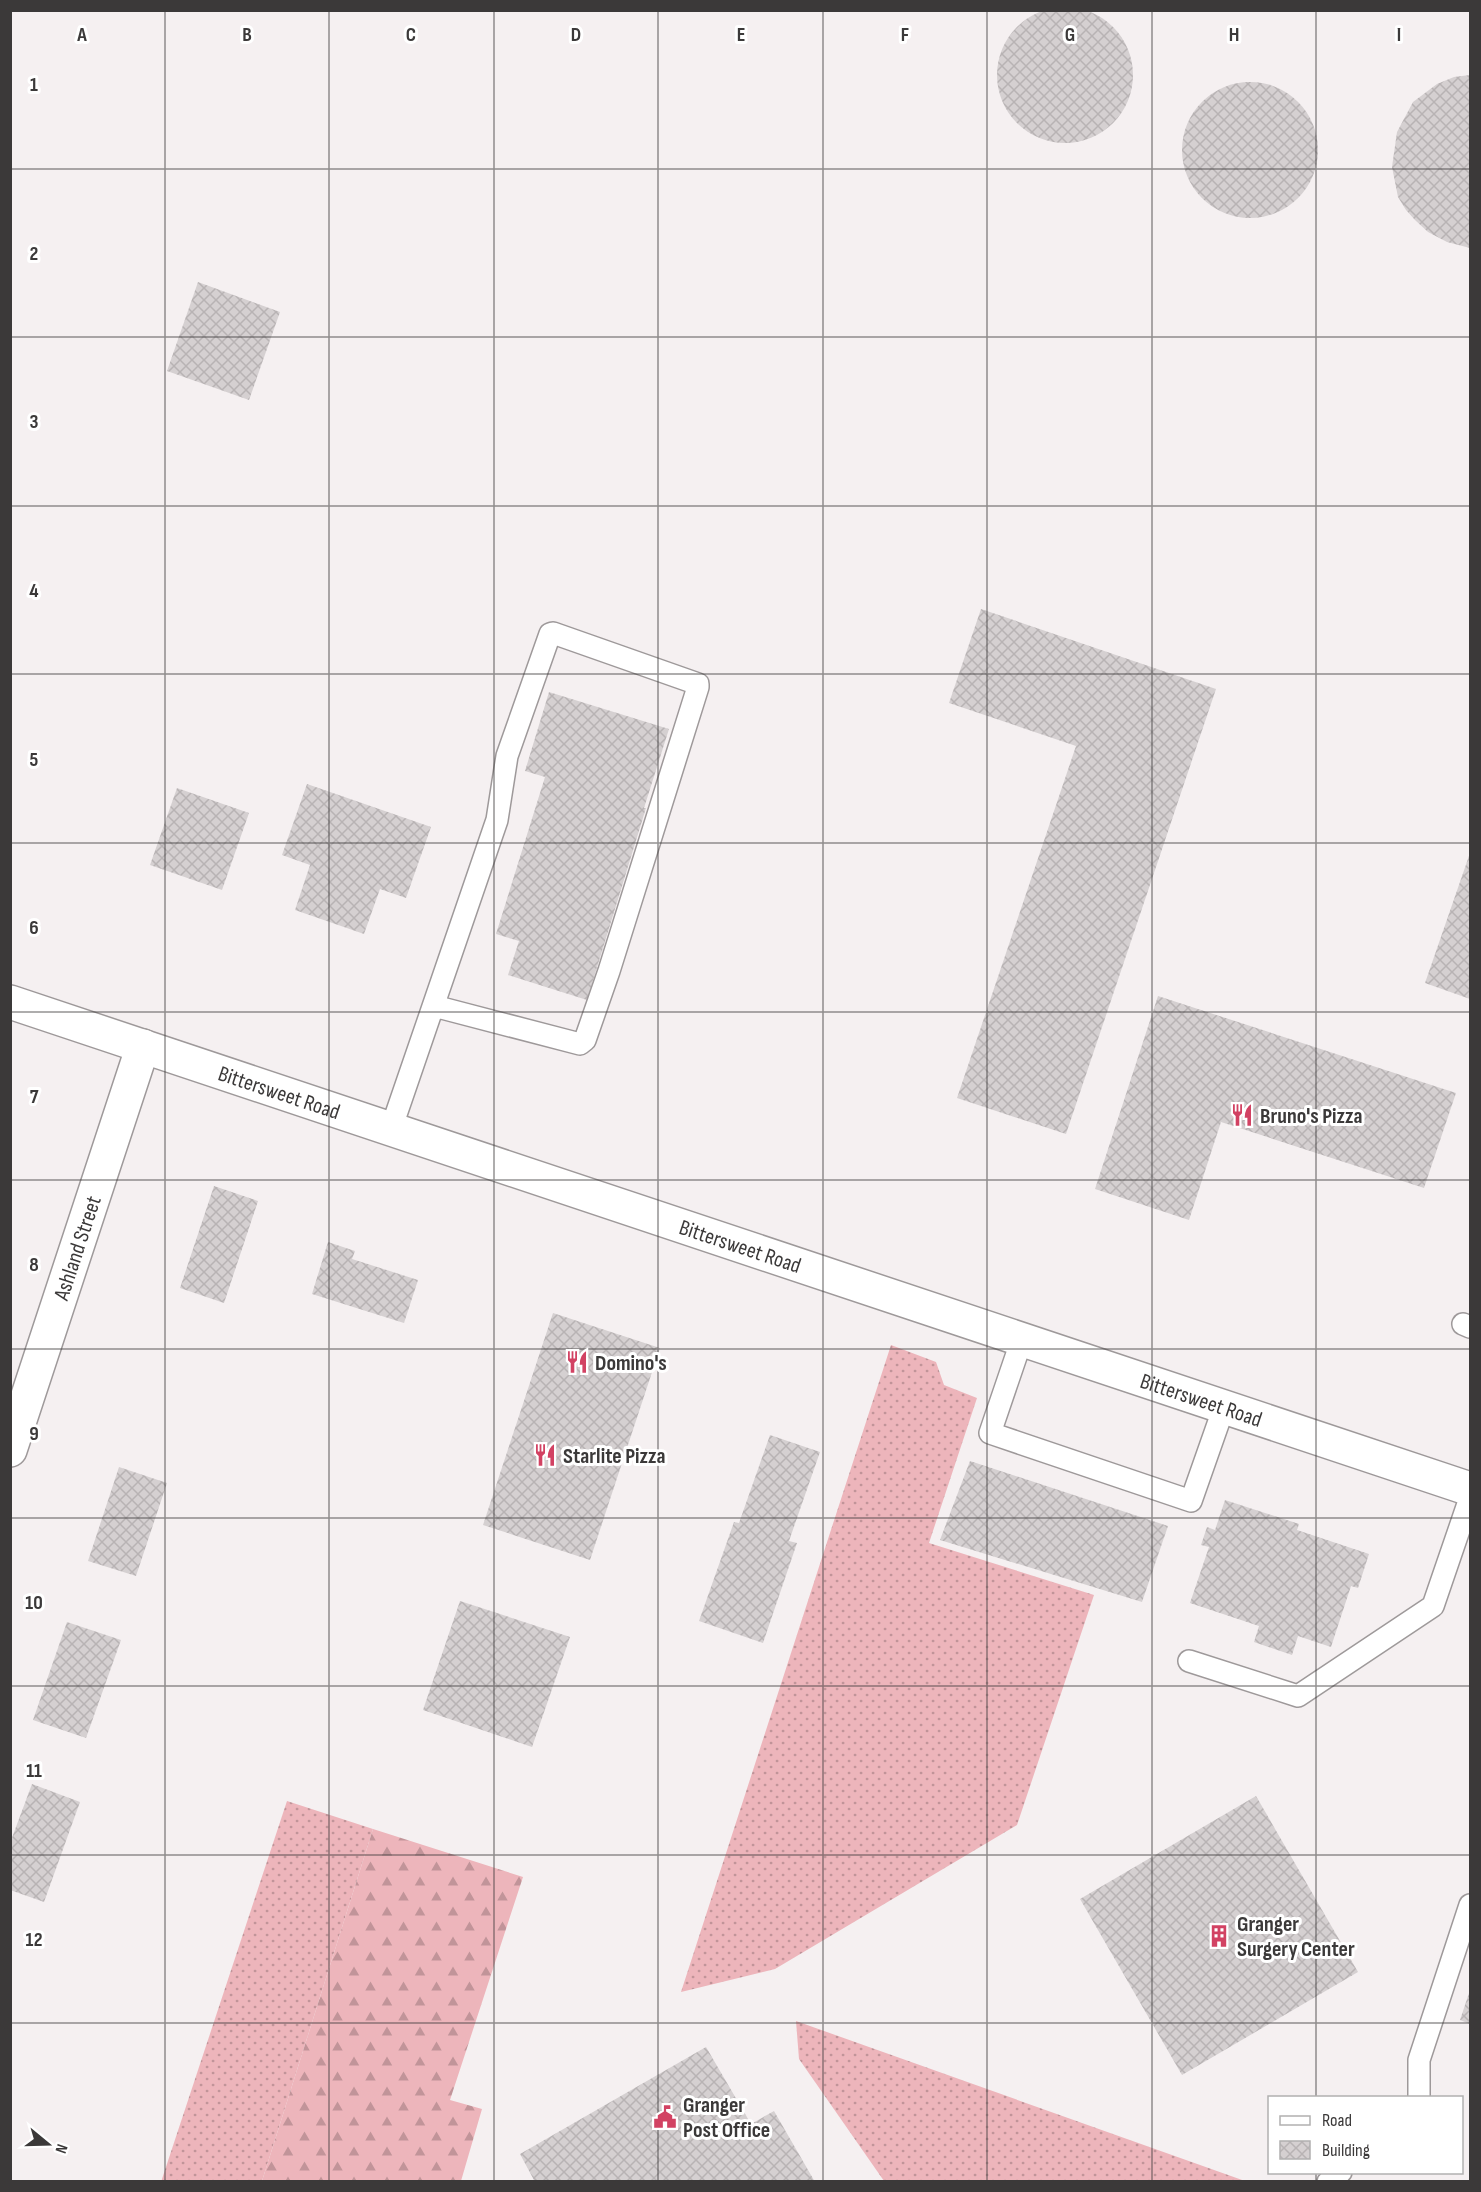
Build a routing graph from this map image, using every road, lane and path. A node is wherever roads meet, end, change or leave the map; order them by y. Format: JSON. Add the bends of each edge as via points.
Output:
{"nodes":[{"id":1,"x":10,"y":1002,"type":"edge"},
{"id":2,"x":434,"y":1006,"type":"junction"},
{"id":3,"x":143,"y":1046,"type":"junction"},
{"id":4,"x":391,"y":1129,"type":"junction"},
{"id":5,"x":1022,"y":1340,"type":"junction"},
{"id":6,"x":1224,"y":1407,"type":"junction"},
{"id":7,"x":10,"y":1450,"type":"edge"},
{"id":8,"x":1470,"y":1489,"type":"edge"},
{"id":9,"x":1470,"y":1498,"type":"edge"},
{"id":10,"x":1189,"y":1661,"type":"dead end"},
{"id":11,"x":1470,"y":1905,"type":"edge"},
{"id":12,"x":1419,"y":2096,"type":"edge"}],
"edges":[{"from":1,"to":3,"type":"street","name":"Bittersweet Road"},
{"from":2,"to":2,"type":"lane","via":[[497,820],[507,756],[550,634],[698,684],[585,1040],[580,1044]]},
{"from":2,"to":4,"type":"lane"},
{"from":3,"to":4,"type":"street","name":"Bittersweet Road"},
{"from":3,"to":7,"type":"street","name":"Ashland Street"},
{"from":4,"to":5,"type":"street","name":"Bittersweet Road"},
{"from":5,"to":6,"type":"street","name":"Bittersweet Road"},
{"from":5,"to":6,"type":"lane","via":[[990,1433],[1191,1501]]},
{"from":6,"to":8,"type":"street","name":"Bittersweet Road"},
{"from":9,"to":10,"type":"lane","via":[[1433,1606],[1298,1696]]},
{"from":11,"to":12,"type":"lane","via":[[1419,2060]]}]}
